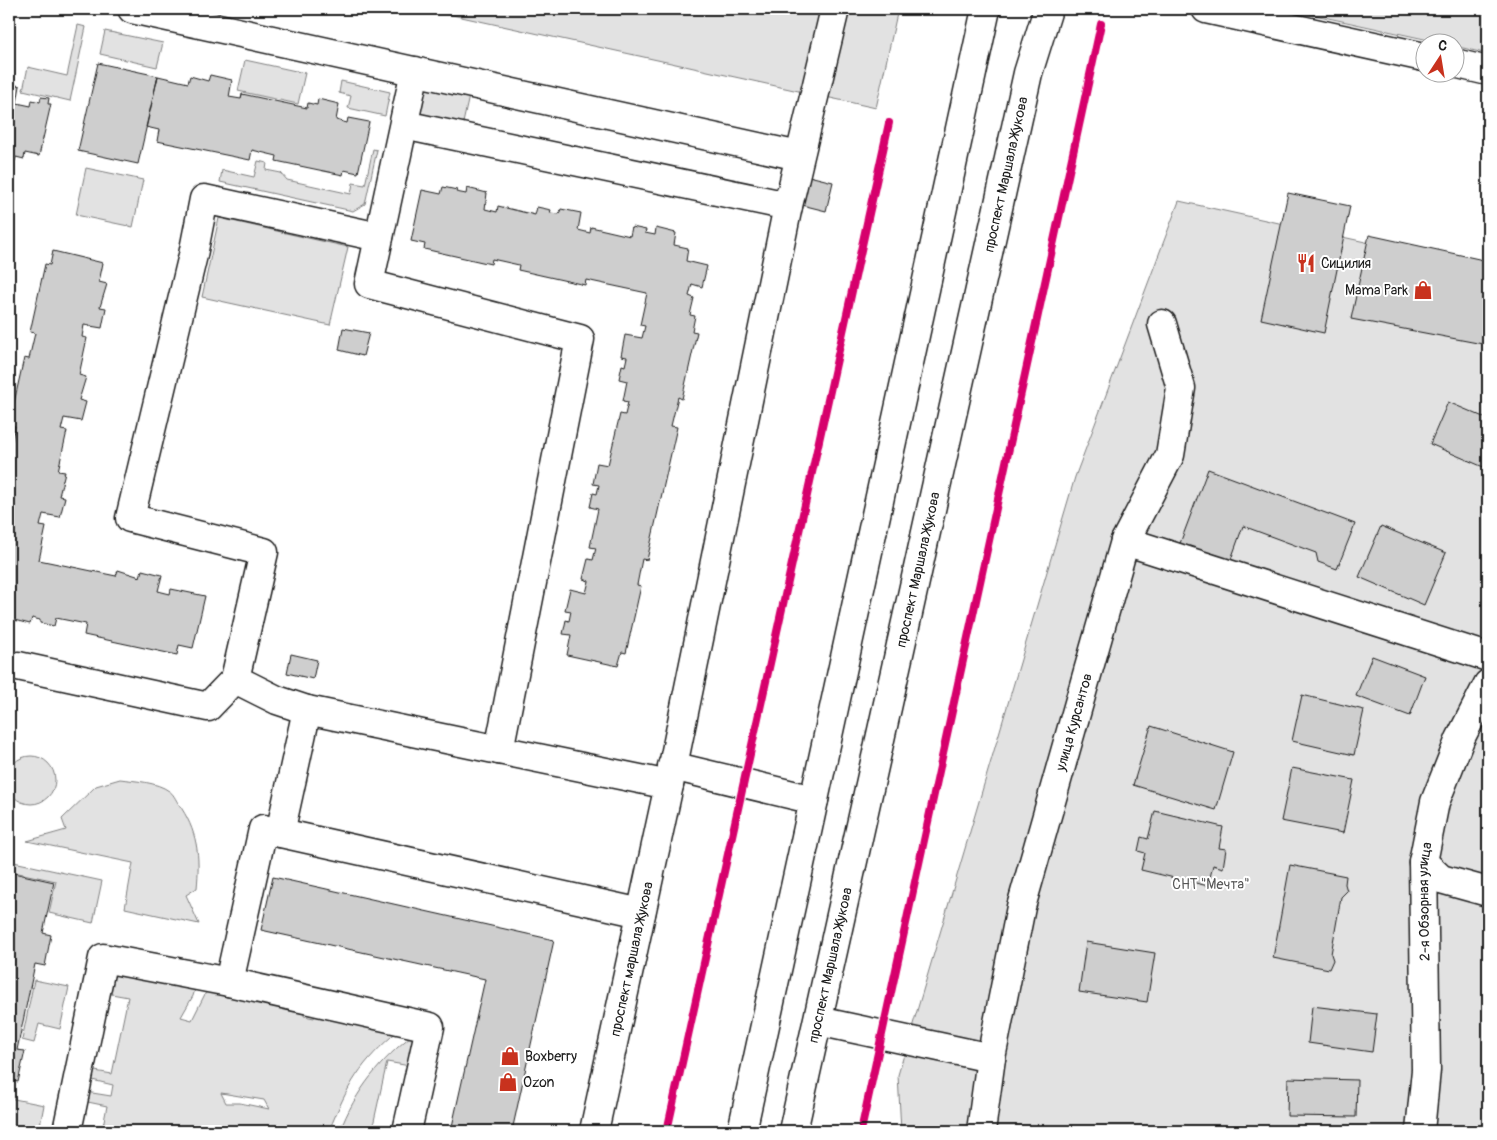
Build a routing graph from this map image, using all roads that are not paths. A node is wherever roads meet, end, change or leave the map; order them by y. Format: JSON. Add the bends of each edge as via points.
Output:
{"nodes":[{"id":1,"x":132,"y":9,"type":"edge"},
{"id":2,"x":835,"y":9,"type":"edge"},
{"id":3,"x":986,"y":9,"type":"edge"},
{"id":4,"x":1048,"y":9,"type":"edge"},
{"id":5,"x":1206,"y":9,"type":"edge"},
{"id":6,"x":1414,"y":55,"type":"edge"},
{"id":7,"x":1464,"y":65,"type":"edge"},
{"id":8,"x":415,"y":71,"type":"junction"},
{"id":9,"x":1488,"y":71,"type":"edge"},
{"id":10,"x":404,"y":125,"type":"junction"},
{"id":11,"x":800,"y":156,"type":"junction"},
{"id":12,"x":788,"y":206,"type":"junction"},
{"id":13,"x":379,"y":237,"type":"junction"},
{"id":14,"x":1162,"y":324,"type":"dead end"},
{"id":15,"x":1126,"y":541,"type":"junction"},
{"id":16,"x":1488,"y":657,"type":"edge"},
{"id":17,"x":18,"y":666,"type":"dead end"},
{"id":18,"x":235,"y":679,"type":"junction"},
{"id":19,"x":1488,"y":684,"type":"edge"},
{"id":20,"x":308,"y":710,"type":"junction"},
{"id":21,"x":499,"y":750,"type":"junction"},
{"id":22,"x":671,"y":776,"type":"junction"},
{"id":23,"x":814,"y":800,"type":"junction"},
{"id":24,"x":280,"y":833,"type":"junction"},
{"id":25,"x":1423,"y":862,"type":"junction"},
{"id":26,"x":1488,"y":892,"type":"edge"},
{"id":27,"x":641,"y":913,"type":"junction"},
{"id":28,"x":229,"y":982,"type":"junction"},
{"id":29,"x":818,"y":1021,"type":"junction"},
{"id":30,"x":991,"y":1058,"type":"junction"},
{"id":31,"x":67,"y":1131,"type":"edge"},
{"id":32,"x":407,"y":1131,"type":"edge"},
{"id":33,"x":594,"y":1131,"type":"edge"},
{"id":34,"x":742,"y":1131,"type":"edge"},
{"id":35,"x":793,"y":1131,"type":"edge"},
{"id":36,"x":981,"y":1131,"type":"edge"},
{"id":37,"x":1420,"y":1131,"type":"edge"}],
"edges":[{"from":1,"to":8,"type":"street"},
{"from":2,"to":11,"type":"street","name":"проспект маршала Жукова"},
{"from":3,"to":23,"type":"street"},
{"from":4,"to":29,"type":"street","name":"проспект Маршала Жукова","via":[[1028,73]]},
{"from":5,"to":6,"type":"street"},
{"from":7,"to":9,"type":"street"},
{"from":8,"to":10,"type":"street"},
{"from":8,"to":11,"type":"street"},
{"from":10,"to":12,"type":"street"},
{"from":10,"to":13,"type":"street"},
{"from":11,"to":12,"type":"street","name":"проспект маршала Жукова"},
{"from":12,"to":22,"type":"street","name":"проспект маршала Жукова"},
{"from":13,"to":18,"type":"street","via":[[204,199],[130,518],[264,552]]},
{"from":13,"to":21,"type":"street","via":[[369,284],[580,339]]},
{"from":14,"to":15,"type":"street","name":"улица Курсантов","via":[[1181,388],[1170,455]]},
{"from":15,"to":16,"type":"street"},
{"from":15,"to":30,"type":"street","name":"улица Курсантов","via":[[1021,907]]},
{"from":17,"to":18,"type":"street","via":[[208,707]]},
{"from":18,"to":20,"type":"street","via":[[277,700]]},
{"from":19,"to":25,"type":"street","name":"2-я Обзорная улица","via":[[1460,739],[1435,802]]},
{"from":20,"to":21,"type":"street"},
{"from":20,"to":24,"type":"street"},
{"from":21,"to":22,"type":"street"},
{"from":22,"to":23,"type":"street"},
{"from":22,"to":27,"type":"street","name":"проспект маршала Жукова"},
{"from":23,"to":34,"type":"street"},
{"from":24,"to":27,"type":"street"},
{"from":24,"to":28,"type":"street","via":[[263,829]]},
{"from":25,"to":26,"type":"street","via":[[1441,879]]},
{"from":25,"to":37,"type":"street","name":"2-я Обзорная улица","via":[[1426,1070]]},
{"from":27,"to":33,"type":"street","name":"проспект маршала Жукова"},
{"from":28,"to":31,"type":"street","via":[[103,958]]},
{"from":28,"to":32,"type":"street","via":[[430,1027]]},
{"from":29,"to":30,"type":"street"},
{"from":29,"to":35,"type":"street","name":"проспект Маршала Жукова"},
{"from":30,"to":36,"type":"street","name":"улица Курсантов"}]}
